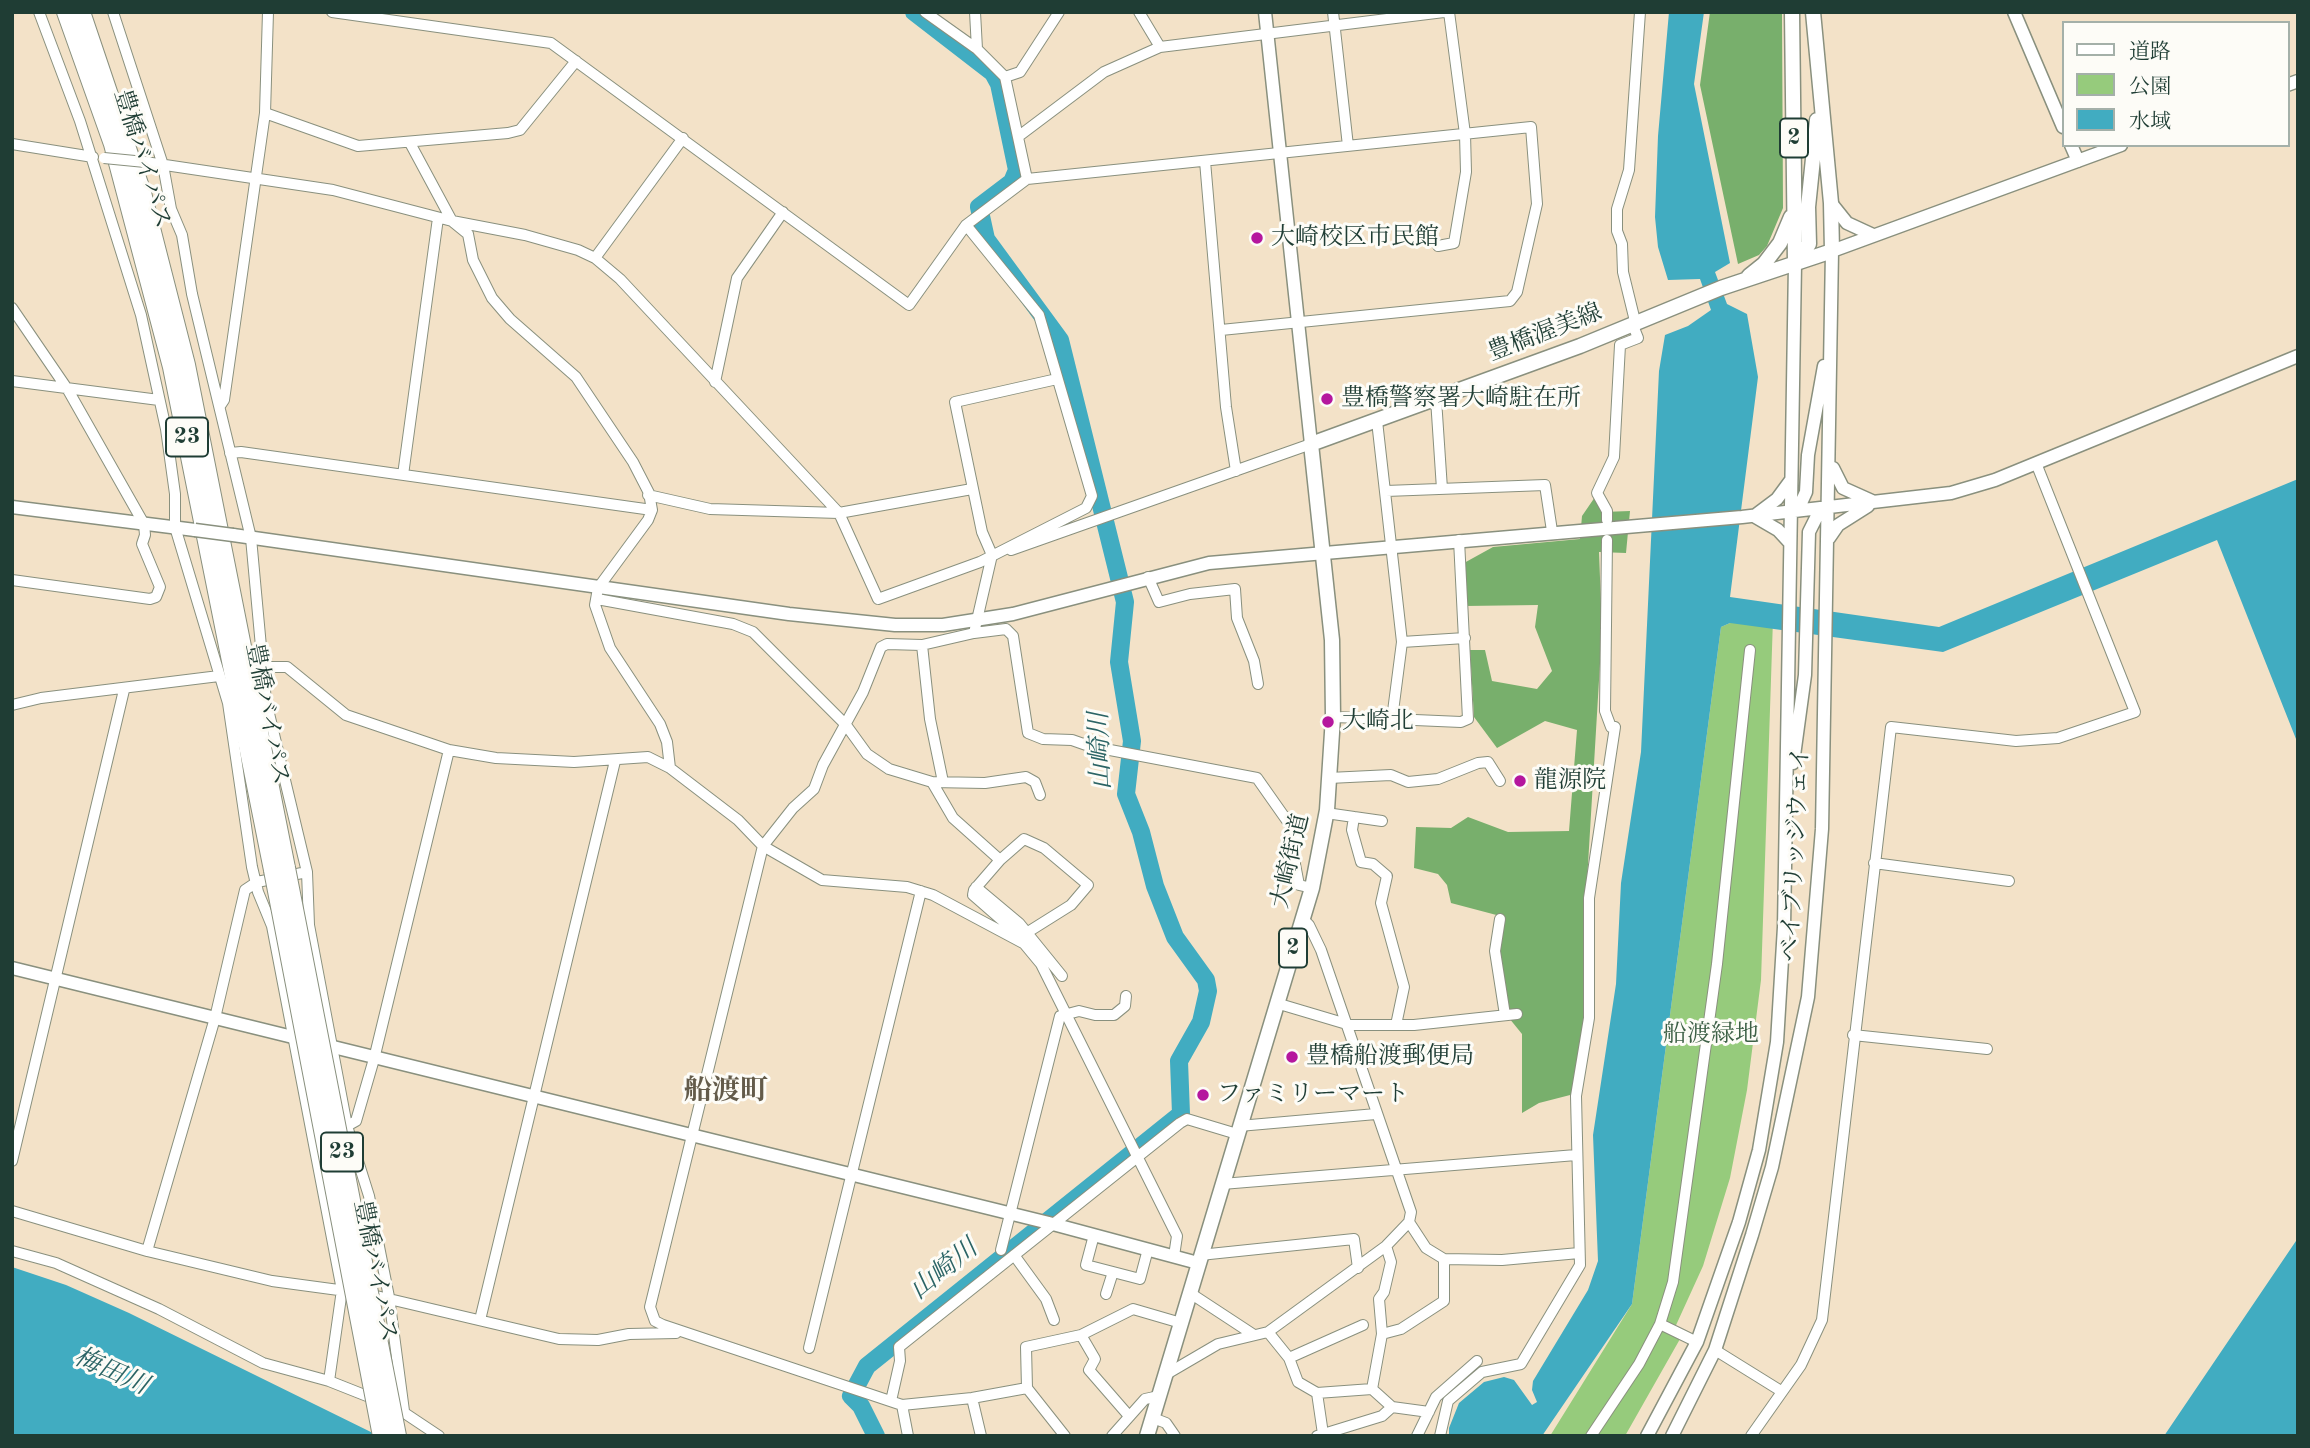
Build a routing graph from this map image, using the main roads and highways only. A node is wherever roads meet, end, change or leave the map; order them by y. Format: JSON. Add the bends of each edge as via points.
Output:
{"nodes":[{"id":1,"x":66,"y":12,"type":"edge"},
{"id":2,"x":81,"y":12,"type":"edge"},
{"id":3,"x":1792,"y":12,"type":"edge"},
{"id":4,"x":1813,"y":12,"type":"edge"},
{"id":5,"x":1821,"y":94,"type":"junction"},
{"id":6,"x":1794,"y":209,"type":"junction"},
{"id":7,"x":1795,"y":264,"type":"junction"},
{"id":8,"x":1742,"y":281,"type":"junction"},
{"id":9,"x":1311,"y":444,"type":"joint"},
{"id":10,"x":280,"y":869,"type":"junction"},
{"id":11,"x":382,"y":1436,"type":"edge"},
{"id":12,"x":397,"y":1436,"type":"edge"},
{"id":13,"x":1147,"y":1436,"type":"edge"}],
"edges":[{"from":1,"to":10,"type":"highway","name":"豊橋バイパス","number":"23","via":[[113,144],[172,367]]},
{"from":2,"to":10,"type":"highway","name":"豊橋バイパス","number":"23","via":[[142,193],[186,365]]},
{"from":3,"to":6,"type":"main road","number":"2"},
{"from":4,"to":5,"type":"main road","number":"2"},
{"from":5,"to":7,"type":"main road","via":[[1808,208],[1809,244]]},
{"from":5,"to":7,"type":"main road","name":"豊橋渥美線","number":"2","via":[[1832,251]]},
{"from":6,"to":7,"type":"main road","number":"2"},
{"from":6,"to":8,"type":"main road","via":[[1780,243]]},
{"from":7,"to":8,"type":"main road","name":"豊橋渥美線"},
{"from":8,"to":9,"type":"main road","name":"豊橋渥美線"},
{"from":9,"to":13,"type":"main road","name":"大崎街道","number":"2","via":[[1332,640],[1333,718],[1326,813],[1312,888]]},
{"from":10,"to":11,"type":"highway","name":"豊橋バイパス","number":"23","bridge":true},
{"from":10,"to":12,"type":"highway","name":"豊橋バイパス","number":"23","bridge":true}]}
